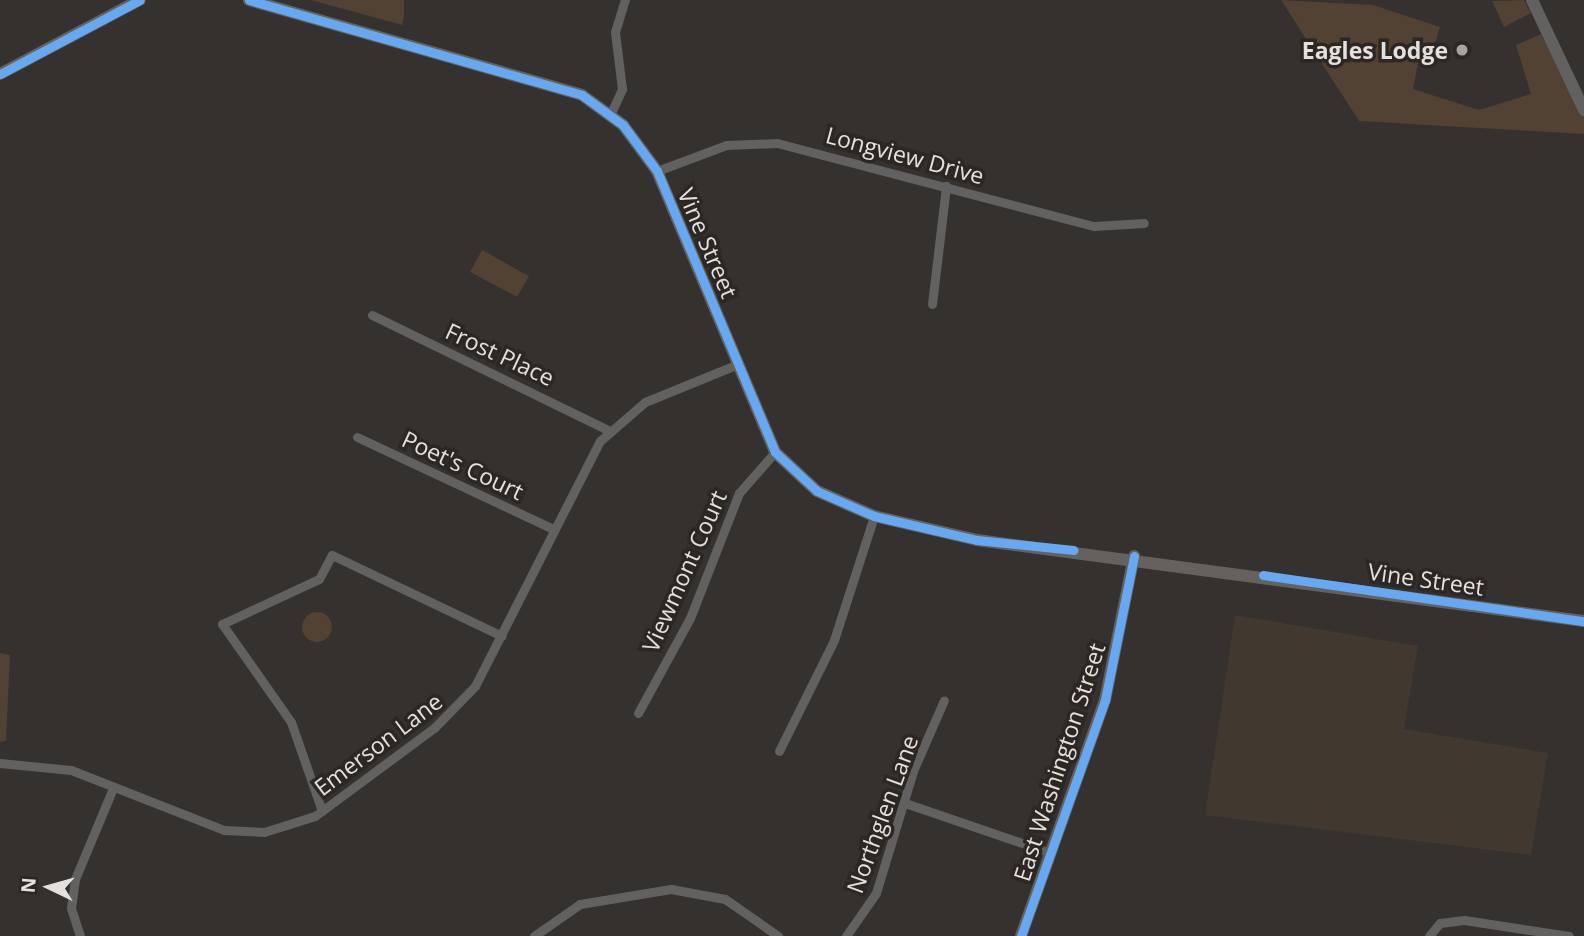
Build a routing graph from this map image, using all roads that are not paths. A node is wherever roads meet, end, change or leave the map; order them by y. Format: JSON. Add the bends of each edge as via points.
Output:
{"nodes":[{"id":1,"x":140,"y":0,"type":"edge"},
{"id":2,"x":249,"y":0,"type":"edge"},
{"id":3,"x":625,"y":0,"type":"edge"},
{"id":4,"x":1532,"y":0,"type":"edge"},
{"id":5,"x":0,"y":74,"type":"edge"},
{"id":6,"x":1584,"y":110,"type":"edge"},
{"id":7,"x":610,"y":115,"type":"junction"},
{"id":8,"x":657,"y":170,"type":"junction"},
{"id":9,"x":946,"y":186,"type":"junction"},
{"id":10,"x":1144,"y":223,"type":"dead end"},
{"id":11,"x":932,"y":304,"type":"dead end"},
{"id":12,"x":372,"y":315,"type":"dead end"},
{"id":13,"x":738,"y":364,"type":"junction"},
{"id":14,"x":610,"y":431,"type":"junction"},
{"id":15,"x":357,"y":437,"type":"dead end"},
{"id":16,"x":775,"y":452,"type":"junction"},
{"id":17,"x":874,"y":516,"type":"junction"},
{"id":18,"x":552,"y":529,"type":"junction"},
{"id":19,"x":1133,"y":556,"type":"junction"},
{"id":20,"x":1584,"y":621,"type":"edge"},
{"id":21,"x":502,"y":636,"type":"junction"},
{"id":22,"x":944,"y":700,"type":"dead end"},
{"id":23,"x":638,"y":713,"type":"dead end"},
{"id":24,"x":779,"y":751,"type":"dead end"},
{"id":25,"x":0,"y":763,"type":"edge"},
{"id":26,"x":113,"y":788,"type":"junction"},
{"id":27,"x":905,"y":803,"type":"junction"},
{"id":28,"x":322,"y":811,"type":"junction"},
{"id":29,"x":1051,"y":853,"type":"junction"},
{"id":30,"x":80,"y":936,"type":"edge"},
{"id":31,"x":534,"y":936,"type":"edge"},
{"id":32,"x":778,"y":936,"type":"edge"},
{"id":33,"x":846,"y":936,"type":"edge"},
{"id":34,"x":1021,"y":936,"type":"edge"},
{"id":35,"x":1429,"y":936,"type":"edge"},
{"id":36,"x":1569,"y":936,"type":"edge"}],
"edges":[{"from":1,"to":5,"type":"main road"},
{"from":2,"to":7,"type":"main road","name":"Vine Street","via":[[582,95]]},
{"from":3,"to":7,"type":"street","via":[[615,32],[622,89]]},
{"from":4,"to":6,"type":"street"},
{"from":7,"to":8,"type":"main road","name":"Vine Street"},
{"from":8,"to":9,"type":"street","name":"Longview Drive","via":[[718,147],[769,142]]},
{"from":8,"to":13,"type":"main road","name":"Vine Street"},
{"from":9,"to":10,"type":"street","name":"Longview Drive","via":[[1094,226]]},
{"from":9,"to":11,"type":"street"},
{"from":12,"to":14,"type":"street","name":"Frost Place"},
{"from":13,"to":14,"type":"street","name":"Emerson Lane","via":[[645,402]]},
{"from":13,"to":16,"type":"main road","name":"Vine Street"},
{"from":14,"to":18,"type":"street","name":"Emerson Lane","via":[[583,464]]},
{"from":15,"to":18,"type":"street","name":"Poet's Court"},
{"from":16,"to":17,"type":"main road","name":"Vine Street","via":[[817,491]]},
{"from":16,"to":23,"type":"street","name":"Viewmont Court","via":[[739,493],[697,603]]},
{"from":17,"to":19,"type":"main road","name":"Vine Street","via":[[977,540]]},
{"from":17,"to":24,"type":"street","via":[[834,640]]},
{"from":18,"to":21,"type":"street","name":"Emerson Lane"},
{"from":19,"to":20,"type":"main road","name":"Vine Street"},
{"from":19,"to":29,"type":"street","name":"East Washington Street","via":[[1110,683]]},
{"from":21,"to":28,"type":"street","name":"Emerson Lane","via":[[459,706]]},
{"from":21,"to":28,"type":"street","via":[[332,555],[319,579],[222,624],[291,722]]},
{"from":22,"to":27,"type":"street","name":"Northglen Lane"},
{"from":25,"to":26,"type":"street","name":"Emerson Lane","via":[[57,766]]},
{"from":26,"to":28,"type":"street","name":"Emerson Lane","via":[[189,820],[243,833],[289,827]]},
{"from":26,"to":30,"type":"street","via":[[75,879],[72,911]]},
{"from":27,"to":29,"type":"street"},
{"from":27,"to":33,"type":"street","name":"Northglen Lane","via":[[876,894]]},
{"from":29,"to":34,"type":"street","name":"East Washington Street"},
{"from":31,"to":32,"type":"street","via":[[580,904],[671,889],[725,899]]},
{"from":35,"to":36,"type":"street","via":[[1440,923],[1464,920]]}]}
